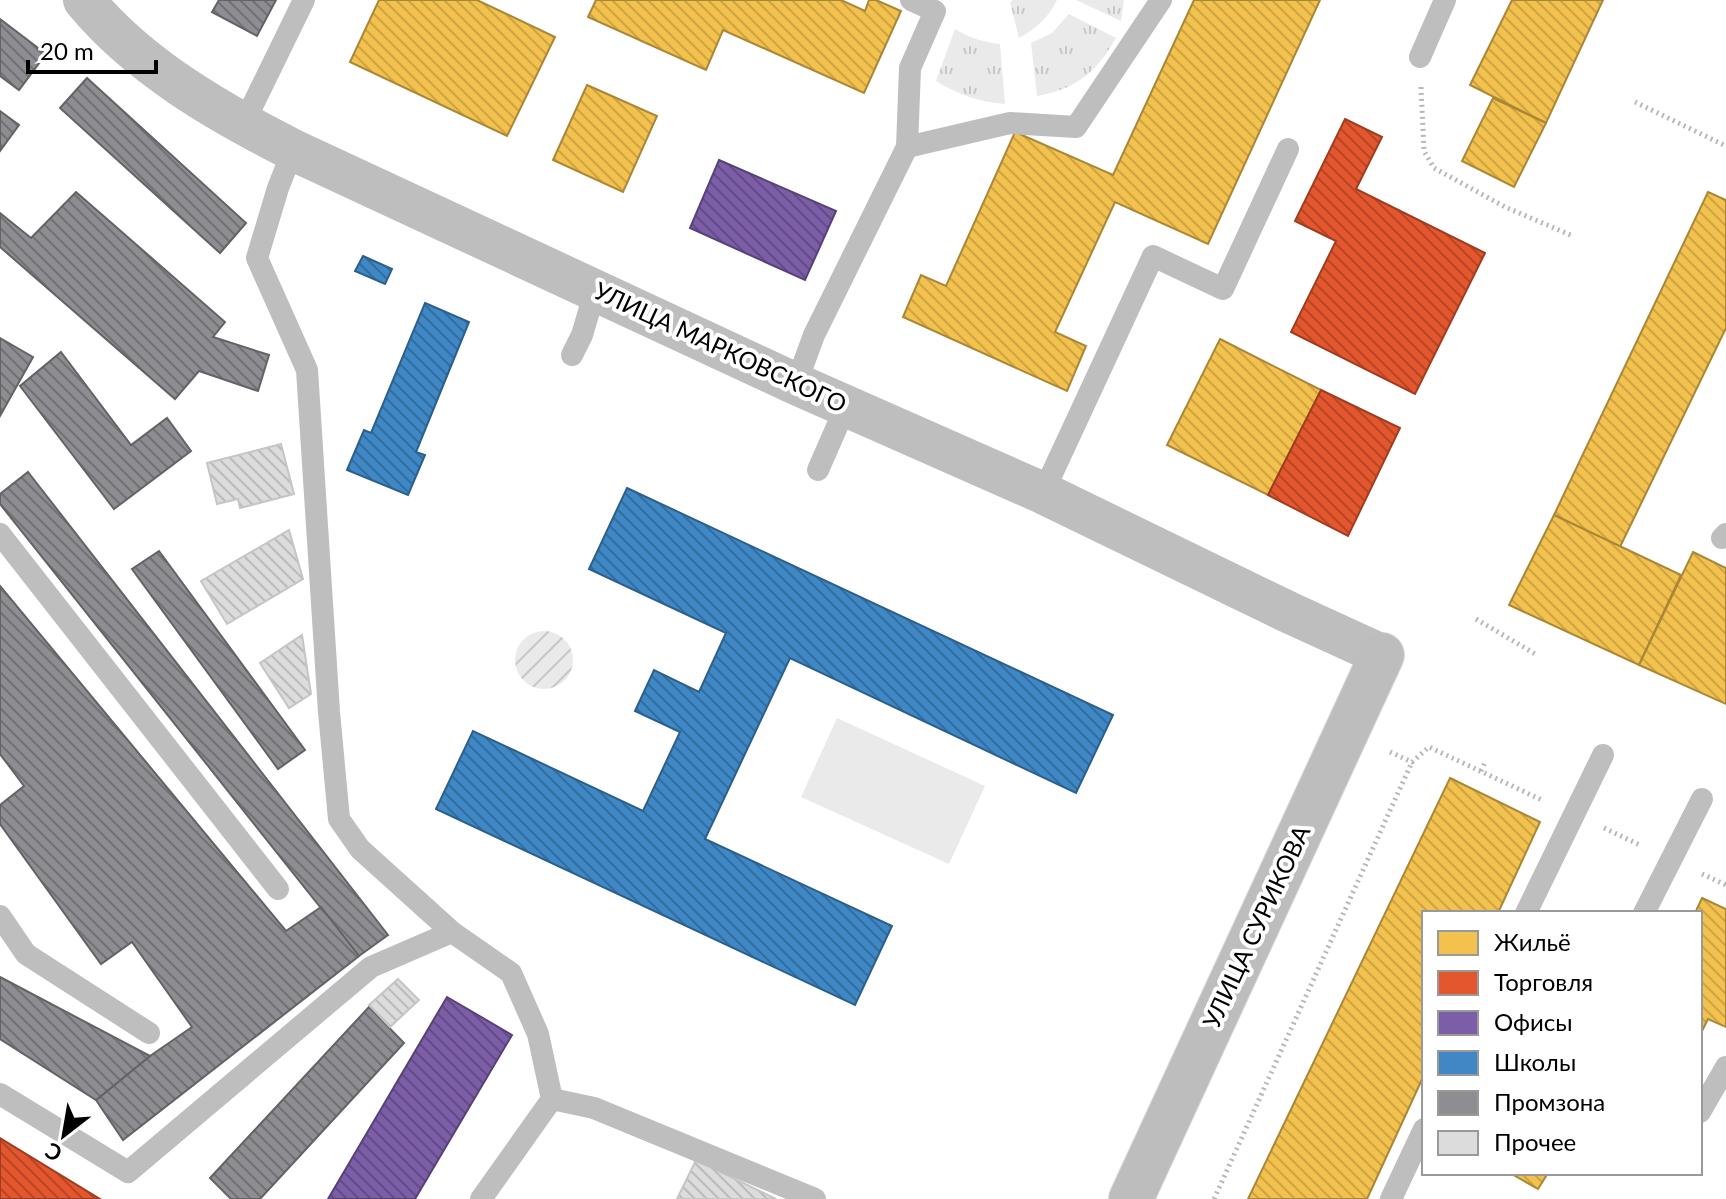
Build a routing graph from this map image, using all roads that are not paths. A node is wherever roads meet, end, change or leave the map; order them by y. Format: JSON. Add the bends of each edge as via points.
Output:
{"nodes":[{"id":1,"x":84,"y":0,"type":"edge"},
{"id":2,"x":304,"y":0,"type":"edge"},
{"id":3,"x":911,"y":0,"type":"edge"},
{"id":4,"x":1161,"y":0,"type":"edge"},
{"id":5,"x":1445,"y":0,"type":"edge"},
{"id":6,"x":1420,"y":57,"type":"road end"},
{"id":7,"x":243,"y":125,"type":"junction"},
{"id":8,"x":907,"y":147,"type":"junction"},
{"id":9,"x":1288,"y":149,"type":"dead end"},
{"id":10,"x":293,"y":150,"type":"junction"},
{"id":11,"x":595,"y":291,"type":"junction"},
{"id":12,"x":572,"y":355,"type":"dead end"},
{"id":13,"x":796,"y":384,"type":"junction"},
{"id":14,"x":846,"y":406,"type":"junction"},
{"id":15,"x":818,"y":470,"type":"dead end"},
{"id":16,"x":1043,"y":493,"type":"junction"},
{"id":17,"x":0,"y":534,"type":"edge"},
{"id":18,"x":1382,"y":655,"type":"joint"},
{"id":19,"x":1603,"y":755,"type":"dead end"},
{"id":20,"x":1702,"y":799,"type":"dead end"},
{"id":21,"x":278,"y":889,"type":"dead end"},
{"id":22,"x":1527,"y":911,"type":"edge"},
{"id":23,"x":1645,"y":911,"type":"edge"},
{"id":24,"x":0,"y":916,"type":"edge"},
{"id":25,"x":452,"y":932,"type":"junction"},
{"id":26,"x":149,"y":1033,"type":"dead end"},
{"id":27,"x":1726,"y":1067,"type":"edge"},
{"id":28,"x":0,"y":1094,"type":"edge"},
{"id":29,"x":552,"y":1099,"type":"junction"},
{"id":30,"x":1702,"y":1109,"type":"edge"},
{"id":31,"x":1422,"y":1133,"type":"edge"},
{"id":32,"x":481,"y":1199,"type":"edge"},
{"id":33,"x":815,"y":1199,"type":"edge"},
{"id":34,"x":1131,"y":1199,"type":"edge"},
{"id":35,"x":1391,"y":1199,"type":"edge"}],
"edges":[{"from":1,"to":7,"type":"street","name":"УЛИЦА МАРКОВСКОГО","via":[[146,59]]},
{"from":2,"to":7,"type":"lane"},
{"from":3,"to":8,"type":"lane","via":[[935,11],[910,68]]},
{"from":4,"to":8,"type":"lane","via":[[1076,127],[1010,123]]},
{"from":5,"to":6,"type":"lane"},
{"from":7,"to":10,"type":"street","name":"УЛИЦА МАРКОВСКОГО"},
{"from":8,"to":13,"type":"lane","via":[[814,335]]},
{"from":9,"to":16,"type":"lane","via":[[1223,289],[1153,256]]},
{"from":10,"to":11,"type":"street","name":"УЛИЦА МАРКОВСКОГО"},
{"from":10,"to":25,"type":"lane","via":[[257,258],[307,370],[339,819],[360,849]]},
{"from":11,"to":12,"type":"lane"},
{"from":11,"to":13,"type":"street","name":"УЛИЦА МАРКОВСКОГО"},
{"from":13,"to":14,"type":"street","name":"УЛИЦА МАРКОВСКОГО"},
{"from":14,"to":15,"type":"lane"},
{"from":14,"to":16,"type":"street","name":"УЛИЦА МАРКОВСКОГО"},
{"from":16,"to":18,"type":"street","name":"УЛИЦА МАРКОВСКОГО"},
{"from":17,"to":21,"type":"lane"},
{"from":18,"to":34,"type":"main road","name":"УЛИЦА СУРИКОВА"},
{"from":19,"to":22,"type":"lane"},
{"from":20,"to":23,"type":"lane"},
{"from":24,"to":26,"type":"lane","via":[[26,954]]},
{"from":25,"to":28,"type":"lane","via":[[371,967],[128,1172]]},
{"from":25,"to":29,"type":"lane","via":[[511,973],[538,1034]]},
{"from":27,"to":30,"type":"lane"},
{"from":29,"to":32,"type":"lane"},
{"from":29,"to":33,"type":"lane","via":[[594,1108]]},
{"from":31,"to":35,"type":"lane"}]}
